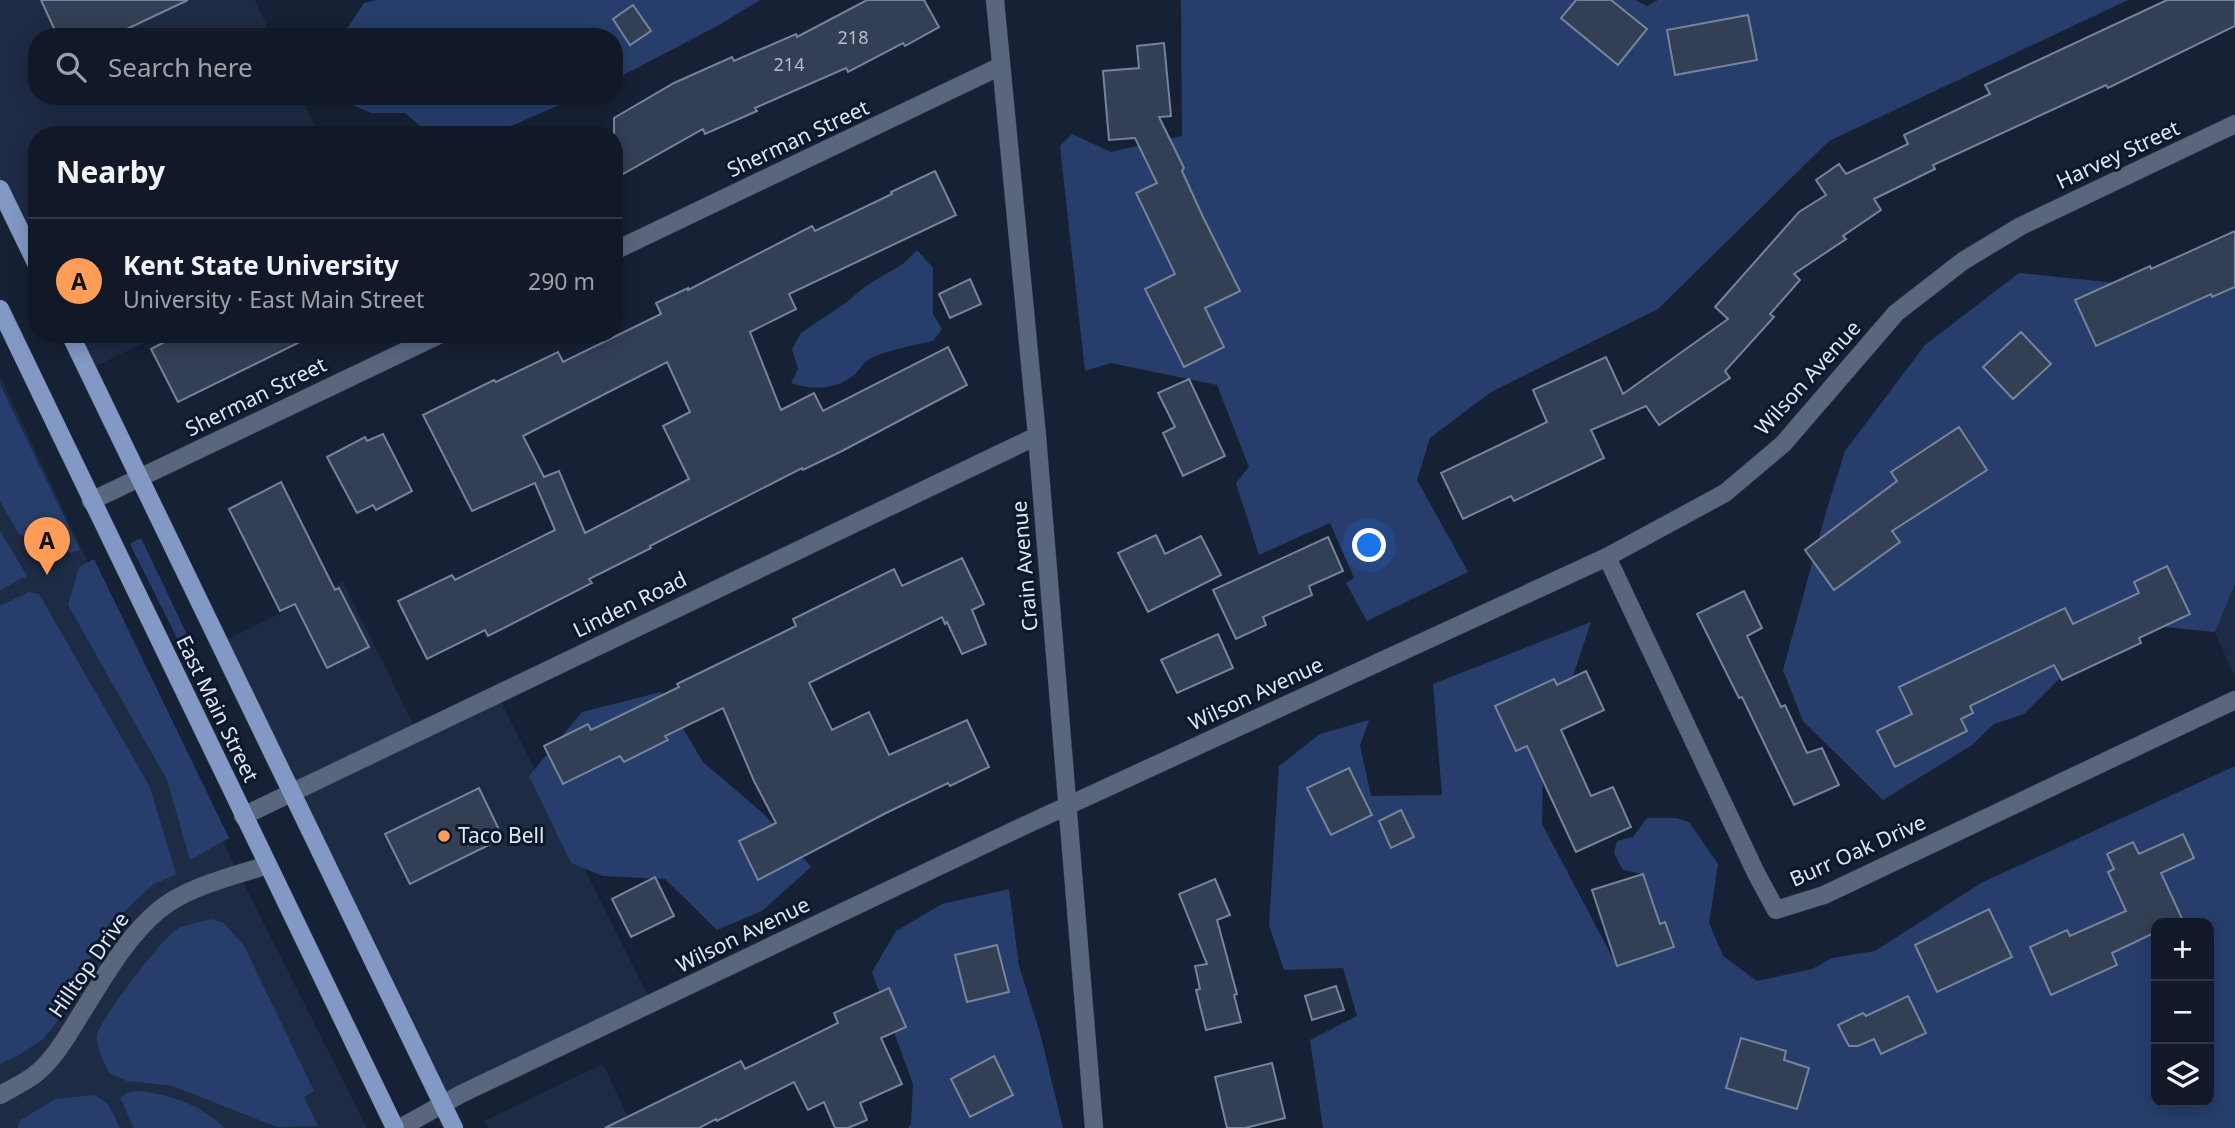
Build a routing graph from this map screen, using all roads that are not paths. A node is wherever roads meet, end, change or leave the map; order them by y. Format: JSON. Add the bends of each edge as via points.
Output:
{"nodes":[{"id":1,"x":995,"y":0,"type":"edge"},
{"id":2,"x":1001,"y":66,"type":"junction"},
{"id":3,"x":2235,"y":124,"type":"edge"},
{"id":4,"x":0,"y":189,"type":"edge"},
{"id":5,"x":2021,"y":226,"type":"joint"},
{"id":6,"x":28,"y":247,"type":"edge"},
{"id":7,"x":623,"y":247,"type":"edge"},
{"id":8,"x":0,"y":309,"type":"edge"},
{"id":9,"x":74,"y":343,"type":"edge"},
{"id":10,"x":422,"y":343,"type":"edge"},
{"id":11,"x":1037,"y":436,"type":"junction"},
{"id":12,"x":140,"y":478,"type":"junction"},
{"id":13,"x":91,"y":501,"type":"junction"},
{"id":14,"x":1607,"y":556,"type":"junction"},
{"id":15,"x":2235,"y":700,"type":"edge"},
{"id":16,"x":291,"y":792,"type":"junction"},
{"id":17,"x":1067,"y":807,"type":"junction"},
{"id":18,"x":243,"y":816,"type":"junction"},
{"id":19,"x":267,"y":865,"type":"junction"},
{"id":20,"x":0,"y":1095,"type":"edge"},
{"id":21,"x":443,"y":1105,"type":"junction"},
{"id":22,"x":394,"y":1128,"type":"edge"},
{"id":23,"x":400,"y":1128,"type":"edge"},
{"id":24,"x":454,"y":1128,"type":"edge"},
{"id":25,"x":1094,"y":1128,"type":"edge"}],
"edges":[{"from":1,"to":2,"type":"street","name":"Crain Avenue"},
{"from":2,"to":7,"type":"street","name":"Sherman Street"},
{"from":2,"to":11,"type":"street","name":"Crain Avenue"},
{"from":3,"to":5,"type":"street","name":"Harvey Street"},
{"from":4,"to":6,"type":"main road"},
{"from":5,"to":14,"type":"street","name":"Wilson Avenue","via":[[1962,261],[1896,313],[1783,444],[1725,493]]},
{"from":8,"to":13,"type":"main road","name":"East Main Street"},
{"from":9,"to":12,"type":"main road","name":"East Main Street"},
{"from":10,"to":12,"type":"street","name":"Sherman Street"},
{"from":11,"to":16,"type":"street","name":"Linden Road"},
{"from":11,"to":17,"type":"street","name":"Crain Avenue"},
{"from":12,"to":13,"type":"street","name":"Sherman Street"},
{"from":12,"to":16,"type":"main road","name":"East Main Street"},
{"from":13,"to":18,"type":"main road","name":"East Main Street"},
{"from":14,"to":15,"type":"street","name":"Burr Oak Drive","via":[[1776,910],[1824,895]]},
{"from":14,"to":17,"type":"street","name":"Wilson Avenue"},
{"from":16,"to":18,"type":"street","name":"Linden Road"},
{"from":16,"to":21,"type":"main road","name":"East Main Street"},
{"from":17,"to":21,"type":"street","name":"Wilson Avenue"},
{"from":17,"to":25,"type":"street","name":"Crain Avenue"},
{"from":18,"to":19,"type":"main road","name":"East Main Street"},
{"from":19,"to":20,"type":"street","name":"Hilltop Drive","via":[[161,908],[105,975],[61,1047],[33,1076]]},
{"from":19,"to":22,"type":"main road","name":"East Main Street"},
{"from":21,"to":23,"type":"street","name":"Wilson Avenue"},
{"from":21,"to":24,"type":"main road","name":"East Main Street"}]}
